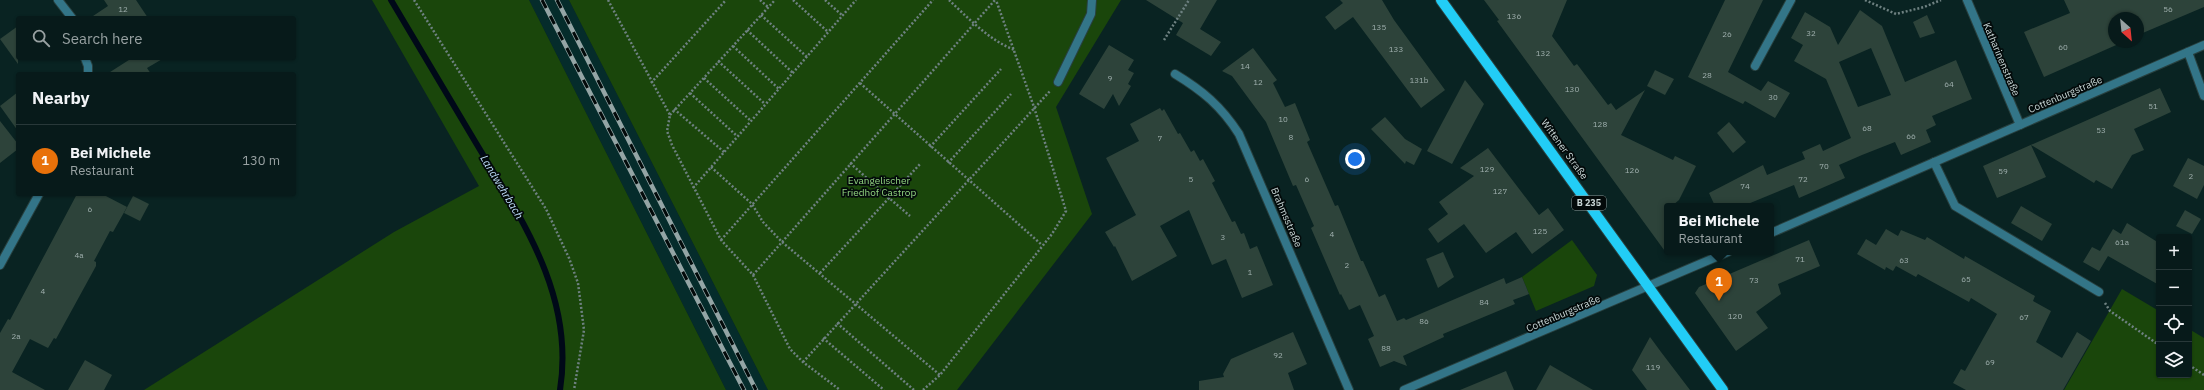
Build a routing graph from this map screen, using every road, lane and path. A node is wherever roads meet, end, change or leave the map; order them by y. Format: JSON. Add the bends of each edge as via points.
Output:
{"nodes":[{"id":1,"x":58,"y":0,"type":"edge"},
{"id":2,"x":414,"y":0,"type":"edge"},
{"id":3,"x":608,"y":0,"type":"edge"},
{"id":4,"x":726,"y":0,"type":"edge"},
{"id":5,"x":760,"y":0,"type":"edge"},
{"id":6,"x":775,"y":0,"type":"edge"},
{"id":7,"x":793,"y":0,"type":"edge"},
{"id":8,"x":825,"y":0,"type":"edge"},
{"id":9,"x":856,"y":0,"type":"edge"},
{"id":10,"x":933,"y":0,"type":"edge"},
{"id":11,"x":949,"y":0,"type":"edge"},
{"id":12,"x":996,"y":0,"type":"edge"},
{"id":13,"x":1092,"y":0,"type":"edge"},
{"id":14,"x":1189,"y":0,"type":"edge"},
{"id":15,"x":1441,"y":0,"type":"edge"},
{"id":16,"x":1791,"y":0,"type":"edge"},
{"id":17,"x":1865,"y":0,"type":"edge"},
{"id":18,"x":1940,"y":0,"type":"edge"},
{"id":19,"x":1967,"y":0,"type":"edge"},
{"id":20,"x":768,"y":7,"type":"junction"},
{"id":21,"x":761,"y":15,"type":"junction"},
{"id":22,"x":70,"y":16,"type":"edge"},
{"id":23,"x":843,"y":16,"type":"junction"},
{"id":24,"x":975,"y":24,"type":"junction"},
{"id":25,"x":747,"y":30,"type":"junction"},
{"id":26,"x":828,"y":32,"type":"junction"},
{"id":27,"x":1164,"y":40,"type":"dead end"},
{"id":28,"x":2204,"y":45,"type":"edge"},
{"id":29,"x":733,"y":46,"type":"junction"},
{"id":30,"x":1015,"y":50,"type":"junction"},
{"id":31,"x":2188,"y":52,"type":"junction"},
{"id":32,"x":807,"y":57,"type":"junction"},
{"id":33,"x":85,"y":60,"type":"edge"},
{"id":34,"x":718,"y":61,"type":"junction"},
{"id":35,"x":1755,"y":66,"type":"dead end"},
{"id":36,"x":1001,"y":69,"type":"dead end"},
{"id":37,"x":88,"y":72,"type":"edge"},
{"id":38,"x":793,"y":73,"type":"junction"},
{"id":39,"x":1175,"y":74,"type":"dead end"},
{"id":40,"x":704,"y":78,"type":"junction"},
{"id":41,"x":860,"y":82,"type":"junction"},
{"id":42,"x":1058,"y":82,"type":"joint"},
{"id":43,"x":651,"y":83,"type":"junction"},
{"id":44,"x":779,"y":89,"type":"junction"},
{"id":45,"x":690,"y":93,"type":"junction"},
{"id":46,"x":1010,"y":94,"type":"dead end"},
{"id":47,"x":2204,"y":96,"type":"edge"},
{"id":48,"x":766,"y":104,"type":"junction"},
{"id":49,"x":1034,"y":107,"type":"junction"},
{"id":50,"x":674,"y":109,"type":"junction"},
{"id":51,"x":893,"y":114,"type":"junction"},
{"id":52,"x":670,"y":115,"type":"junction"},
{"id":53,"x":751,"y":121,"type":"junction"},
{"id":54,"x":2020,"y":125,"type":"junction"},
{"id":55,"x":738,"y":136,"type":"junction"},
{"id":56,"x":930,"y":147,"type":"junction"},
{"id":57,"x":724,"y":152,"type":"junction"},
{"id":58,"x":948,"y":162,"type":"junction"},
{"id":59,"x":1934,"y":162,"type":"junction"},
{"id":60,"x":850,"y":163,"type":"junction"},
{"id":61,"x":920,"y":164,"type":"dead end"},
{"id":62,"x":711,"y":167,"type":"junction"},
{"id":63,"x":968,"y":180,"type":"junction"},
{"id":64,"x":693,"y":188,"type":"junction"},
{"id":65,"x":38,"y":196,"type":"edge"},
{"id":66,"x":889,"y":198,"type":"junction"},
{"id":67,"x":752,"y":204,"type":"junction"},
{"id":68,"x":910,"y":216,"type":"dead end"},
{"id":69,"x":1774,"y":232,"type":"edge"},
{"id":70,"x":720,"y":240,"type":"junction"},
{"id":71,"x":782,"y":242,"type":"junction"},
{"id":72,"x":1042,"y":245,"type":"junction"},
{"id":73,"x":1721,"y":255,"type":"edge"},
{"id":74,"x":0,"y":265,"type":"edge"},
{"id":75,"x":820,"y":273,"type":"junction"},
{"id":76,"x":753,"y":275,"type":"junction"},
{"id":77,"x":1650,"y":287,"type":"junction"},
{"id":78,"x":2099,"y":292,"type":"joint"},
{"id":79,"x":856,"y":304,"type":"junction"},
{"id":80,"x":837,"y":323,"type":"junction"},
{"id":81,"x":823,"y":338,"type":"junction"},
{"id":82,"x":2156,"y":343,"type":"edge"},
{"id":83,"x":803,"y":362,"type":"junction"},
{"id":84,"x":2192,"y":367,"type":"edge"},
{"id":85,"x":940,"y":375,"type":"junction"},
{"id":86,"x":2204,"y":375,"type":"edge"},
{"id":87,"x":574,"y":390,"type":"edge"},
{"id":88,"x":840,"y":390,"type":"edge"},
{"id":89,"x":884,"y":390,"type":"edge"},
{"id":90,"x":914,"y":390,"type":"edge"},
{"id":91,"x":923,"y":390,"type":"edge"},
{"id":92,"x":1349,"y":390,"type":"edge"},
{"id":93,"x":1404,"y":390,"type":"edge"},
{"id":94,"x":1723,"y":390,"type":"edge"}],
"edges":[{"from":1,"to":22,"type":"street"},
{"from":2,"to":87,"type":"path","via":[[546,209],[569,258],[578,283],[584,330]]},
{"from":3,"to":43,"type":"path"},
{"from":4,"to":43,"type":"path"},
{"from":5,"to":20,"type":"path"},
{"from":6,"to":20,"type":"path"},
{"from":7,"to":26,"type":"path"},
{"from":8,"to":23,"type":"path"},
{"from":9,"to":23,"type":"path"},
{"from":10,"to":41,"type":"path"},
{"from":11,"to":24,"type":"path"},
{"from":12,"to":24,"type":"path"},
{"from":12,"to":30,"type":"path"},
{"from":13,"to":42,"type":"street","via":[[1091,14]]},
{"from":14,"to":27,"type":"path"},
{"from":15,"to":77,"type":"main road","name":"Wittener Straße","number":"B 235"},
{"from":16,"to":35,"type":"street"},
{"from":17,"to":18,"type":"path","via":[[1896,14]]},
{"from":19,"to":54,"type":"street","name":"Katharinenstraße"},
{"from":20,"to":21,"type":"path"},
{"from":21,"to":25,"type":"path"},
{"from":21,"to":32,"type":"path"},
{"from":23,"to":26,"type":"path"},
{"from":24,"to":30,"type":"path"},
{"from":24,"to":51,"type":"path"},
{"from":25,"to":29,"type":"path"},
{"from":25,"to":38,"type":"path"},
{"from":26,"to":32,"type":"path"},
{"from":28,"to":31,"type":"street","name":"Cottenburgstraße"},
{"from":29,"to":34,"type":"path"},
{"from":29,"to":44,"type":"path"},
{"from":30,"to":49,"type":"path"},
{"from":31,"to":47,"type":"street"},
{"from":31,"to":54,"type":"street","name":"Cottenburgstraße"},
{"from":32,"to":38,"type":"path"},
{"from":33,"to":37,"type":"street"},
{"from":34,"to":40,"type":"path"},
{"from":34,"to":48,"type":"path"},
{"from":36,"to":56,"type":"path"},
{"from":38,"to":44,"type":"path"},
{"from":39,"to":92,"type":"street","name":"Brahmsstraße","via":[[1201,90],[1239,134]]},
{"from":40,"to":45,"type":"path"},
{"from":40,"to":53,"type":"path"},
{"from":41,"to":51,"type":"path"},
{"from":41,"to":67,"type":"path"},
{"from":42,"to":49,"type":"path"},
{"from":43,"to":52,"type":"path"},
{"from":44,"to":48,"type":"path"},
{"from":45,"to":50,"type":"path"},
{"from":45,"to":55,"type":"path"},
{"from":46,"to":58,"type":"path"},
{"from":48,"to":53,"type":"path"},
{"from":49,"to":63,"type":"path"},
{"from":49,"to":72,"type":"path","via":[[1066,211]]},
{"from":50,"to":52,"type":"path"},
{"from":50,"to":57,"type":"path"},
{"from":51,"to":56,"type":"path"},
{"from":51,"to":60,"type":"path"},
{"from":52,"to":64,"type":"path","via":[[667,130]]},
{"from":53,"to":55,"type":"path"},
{"from":54,"to":59,"type":"street","name":"Cottenburgstraße"},
{"from":55,"to":57,"type":"path"},
{"from":56,"to":58,"type":"path"},
{"from":57,"to":62,"type":"path"},
{"from":58,"to":63,"type":"path"},
{"from":59,"to":69,"type":"street","name":"Cottenburgstraße"},
{"from":59,"to":78,"type":"street","via":[[1956,206]]},
{"from":60,"to":66,"type":"path"},
{"from":60,"to":71,"type":"path"},
{"from":61,"to":66,"type":"path"},
{"from":62,"to":64,"type":"path"},
{"from":62,"to":67,"type":"path"},
{"from":63,"to":72,"type":"path"},
{"from":63,"to":79,"type":"path"},
{"from":64,"to":70,"type":"path"},
{"from":65,"to":74,"type":"street"},
{"from":66,"to":68,"type":"path"},
{"from":66,"to":75,"type":"path"},
{"from":67,"to":70,"type":"path"},
{"from":67,"to":71,"type":"path","via":[[762,222]]},
{"from":70,"to":76,"type":"path"},
{"from":71,"to":75,"type":"path"},
{"from":71,"to":76,"type":"path"},
{"from":72,"to":85,"type":"path"},
{"from":73,"to":77,"type":"street","name":"Cottenburgstraße"},
{"from":75,"to":79,"type":"path"},
{"from":76,"to":83,"type":"path","via":[[790,349]]},
{"from":77,"to":93,"type":"street","name":"Cottenburgstraße"},
{"from":77,"to":94,"type":"main road","name":"Wittener Straße","number":"B 235"},
{"from":78,"to":82,"type":"path","via":[[2110,311]]},
{"from":79,"to":80,"type":"path"},
{"from":79,"to":85,"type":"path"},
{"from":80,"to":81,"type":"path"},
{"from":80,"to":90,"type":"path"},
{"from":81,"to":83,"type":"path"},
{"from":81,"to":89,"type":"path"},
{"from":83,"to":88,"type":"path"},
{"from":84,"to":86,"type":"path"},
{"from":85,"to":91,"type":"path"}]}
